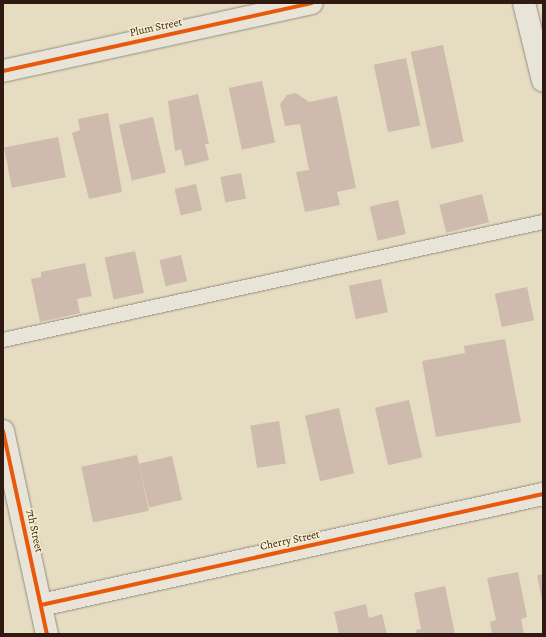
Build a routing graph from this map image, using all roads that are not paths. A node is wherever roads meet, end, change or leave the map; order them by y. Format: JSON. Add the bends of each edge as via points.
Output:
{"nodes":[{"id":1,"x":312,"y":3,"type":"edge"},
{"id":2,"x":524,"y":3,"type":"edge"},
{"id":3,"x":3,"y":71,"type":"edge"},
{"id":4,"x":543,"y":82,"type":"edge"},
{"id":5,"x":543,"y":222,"type":"edge"},
{"id":6,"x":3,"y":340,"type":"edge"},
{"id":7,"x":3,"y":431,"type":"edge"},
{"id":8,"x":543,"y":494,"type":"edge"},
{"id":9,"x":41,"y":605,"type":"junction"},
{"id":10,"x":47,"y":634,"type":"edge"}],
"edges":[{"from":1,"to":3,"type":"street","name":"Plum Street"},
{"from":2,"to":4,"type":"street"},
{"from":5,"to":6,"type":"lane"},
{"from":7,"to":9,"type":"street","name":"7th Street"},
{"from":8,"to":9,"type":"street","name":"Cherry Street"},
{"from":9,"to":10,"type":"street","name":"7th Street"}]}
